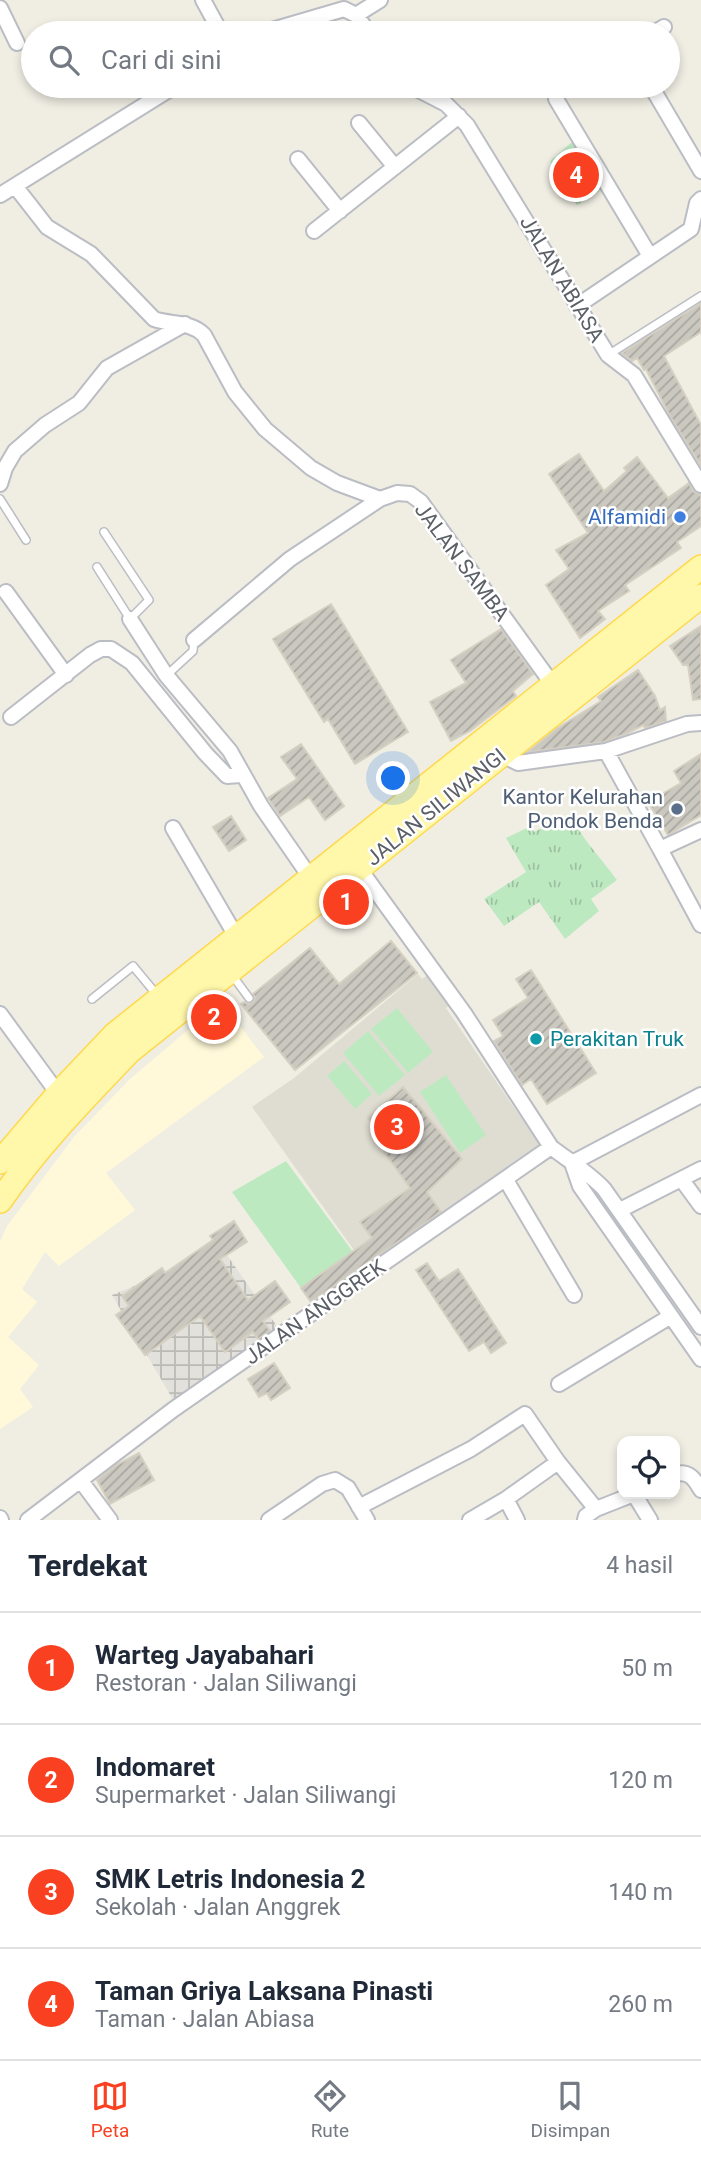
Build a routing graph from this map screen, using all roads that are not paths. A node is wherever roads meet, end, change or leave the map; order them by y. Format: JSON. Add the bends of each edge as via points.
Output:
{"nodes":[{"id":1,"x":203,"y":0,"type":"edge"},
{"id":2,"x":358,"y":0,"type":"edge"},
{"id":3,"x":380,"y":0,"type":"edge"},
{"id":4,"x":0,"y":8,"type":"edge"},
{"id":5,"x":356,"y":15,"type":"junction"},
{"id":6,"x":214,"y":21,"type":"edge"},
{"id":7,"x":302,"y":21,"type":"edge"},
{"id":8,"x":360,"y":21,"type":"edge"},
{"id":9,"x":17,"y":43,"type":"dead end"},
{"id":10,"x":156,"y":98,"type":"edge"},
{"id":11,"x":434,"y":98,"type":"edge"},
{"id":12,"x":556,"y":98,"type":"edge"},
{"id":13,"x":658,"y":98,"type":"edge"},
{"id":14,"x":459,"y":116,"type":"junction"},
{"id":15,"x":359,"y":123,"type":"dead end"},
{"id":16,"x":298,"y":159,"type":"dead end"},
{"id":17,"x":395,"y":167,"type":"junction"},
{"id":18,"x":701,"y":171,"type":"edge"},
{"id":19,"x":15,"y":186,"type":"junction"},
{"id":20,"x":0,"y":195,"type":"edge"},
{"id":21,"x":701,"y":199,"type":"edge"},
{"id":22,"x":340,"y":211,"type":"junction"},
{"id":23,"x":314,"y":231,"type":"dead end"},
{"id":24,"x":650,"y":256,"type":"junction"},
{"id":25,"x":701,"y":296,"type":"edge"},
{"id":26,"x":577,"y":306,"type":"junction"},
{"id":27,"x":185,"y":324,"type":"junction"},
{"id":28,"x":608,"y":355,"type":"junction"},
{"id":29,"x":0,"y":484,"type":"edge"},
{"id":30,"x":701,"y":485,"type":"edge"},
{"id":31,"x":0,"y":499,"type":"edge"},
{"id":32,"x":380,"y":499,"type":"junction"},
{"id":33,"x":104,"y":532,"type":"dead end"},
{"id":34,"x":26,"y":540,"type":"dead end"},
{"id":35,"x":97,"y":567,"type":"dead end"},
{"id":36,"x":701,"y":567,"type":"edge"},
{"id":37,"x":6,"y":592,"type":"dead end"},
{"id":38,"x":701,"y":596,"type":"edge"},
{"id":39,"x":130,"y":619,"type":"junction"},
{"id":40,"x":194,"y":640,"type":"joint"},
{"id":41,"x":66,"y":675,"type":"junction"},
{"id":42,"x":166,"y":675,"type":"junction"},
{"id":43,"x":553,"y":685,"type":"junction"},
{"id":44,"x":5,"y":721,"type":"edge"},
{"id":45,"x":694,"y":724,"type":"edge"},
{"id":46,"x":606,"y":751,"type":"junction"},
{"id":47,"x":500,"y":754,"type":"junction"},
{"id":48,"x":242,"y":775,"type":"junction"},
{"id":49,"x":173,"y":828,"type":"dead end"},
{"id":50,"x":701,"y":830,"type":"edge"},
{"id":51,"x":660,"y":849,"type":"junction"},
{"id":52,"x":359,"y":869,"type":"junction"},
{"id":53,"x":310,"y":877,"type":"junction"},
{"id":54,"x":701,"y":925,"type":"edge"},
{"id":55,"x":236,"y":936,"type":"junction"},
{"id":56,"x":229,"y":972,"type":"junction"},
{"id":57,"x":160,"y":998,"type":"junction"},
{"id":58,"x":249,"y":998,"type":"dead end"},
{"id":59,"x":92,"y":999,"type":"dead end"},
{"id":60,"x":0,"y":1014,"type":"edge"},
{"id":61,"x":701,"y":1095,"type":"edge"},
{"id":62,"x":64,"y":1103,"type":"junction"},
{"id":63,"x":551,"y":1147,"type":"junction"},
{"id":64,"x":0,"y":1162,"type":"edge"},
{"id":65,"x":572,"y":1163,"type":"junction"},
{"id":66,"x":701,"y":1169,"type":"edge"},
{"id":67,"x":506,"y":1180,"type":"junction"},
{"id":68,"x":682,"y":1180,"type":"junction"},
{"id":69,"x":0,"y":1201,"type":"edge"},
{"id":70,"x":701,"y":1206,"type":"edge"},
{"id":71,"x":620,"y":1210,"type":"junction"},
{"id":72,"x":574,"y":1295,"type":"dead end"},
{"id":73,"x":671,"y":1317,"type":"junction"},
{"id":74,"x":701,"y":1327,"type":"edge"},
{"id":75,"x":701,"y":1359,"type":"edge"},
{"id":76,"x":559,"y":1384,"type":"dead end"},
{"id":77,"x":558,"y":1462,"type":"junction"},
{"id":78,"x":680,"y":1473,"type":"edge"},
{"id":79,"x":81,"y":1480,"type":"junction"},
{"id":80,"x":701,"y":1490,"type":"edge"},
{"id":81,"x":506,"y":1499,"type":"junction"},
{"id":82,"x":621,"y":1499,"type":"edge"},
{"id":83,"x":637,"y":1499,"type":"edge"},
{"id":84,"x":359,"y":1507,"type":"junction"},
{"id":85,"x":596,"y":1509,"type":"junction"},
{"id":86,"x":272,"y":1519,"type":"edge"},
{"id":87,"x":28,"y":1520,"type":"edge"},
{"id":88,"x":110,"y":1520,"type":"edge"},
{"id":89,"x":367,"y":1520,"type":"edge"},
{"id":90,"x":470,"y":1520,"type":"edge"},
{"id":91,"x":517,"y":1520,"type":"edge"},
{"id":92,"x":585,"y":1520,"type":"edge"},
{"id":93,"x":650,"y":1520,"type":"edge"}],
"edges":[{"from":1,"to":6,"type":"street"},
{"from":2,"to":5,"type":"street"},
{"from":3,"to":5,"type":"street"},
{"from":4,"to":9,"type":"street"},
{"from":5,"to":7,"type":"street","via":[[344,9]]},
{"from":5,"to":8,"type":"street"},
{"from":10,"to":19,"type":"street"},
{"from":11,"to":14,"type":"street","name":"JALAN ABIASA"},
{"from":12,"to":24,"type":"street"},
{"from":13,"to":18,"type":"street"},
{"from":14,"to":17,"type":"street"},
{"from":14,"to":26,"type":"street","name":"JALAN ABIASA"},
{"from":15,"to":17,"type":"street"},
{"from":16,"to":22,"type":"street"},
{"from":17,"to":22,"type":"street"},
{"from":19,"to":20,"type":"street"},
{"from":19,"to":27,"type":"street","name":"JALAN SAMBA","via":[[47,227],[92,254],[154,320]]},
{"from":21,"to":24,"type":"street","via":[[691,229]]},
{"from":22,"to":23,"type":"street"},
{"from":24,"to":26,"type":"street"},
{"from":25,"to":28,"type":"lane"},
{"from":26,"to":28,"type":"street","name":"JALAN ABIASA"},
{"from":27,"to":29,"type":"street","via":[[107,368],[79,403],[15,451]]},
{"from":27,"to":32,"type":"street","name":"JALAN SAMBA","via":[[204,335],[235,391],[265,429],[311,468]]},
{"from":28,"to":30,"type":"street","name":"JALAN ABIASA","via":[[634,375]]},
{"from":31,"to":34,"type":"lane"},
{"from":32,"to":40,"type":"street","via":[[290,559]]},
{"from":32,"to":43,"type":"street","name":"JALAN SAMBA","via":[[397,493],[410,494],[421,502]]},
{"from":33,"to":39,"type":"lane","via":[[149,600]]},
{"from":35,"to":39,"type":"lane"},
{"from":36,"to":43,"type":"main road","name":"JALAN SILIWANGI"},
{"from":37,"to":41,"type":"street"},
{"from":38,"to":47,"type":"main road","name":"JALAN SILIWANGI"},
{"from":39,"to":42,"type":"street"},
{"from":40,"to":42,"type":"lane","via":[[194,651]]},
{"from":41,"to":44,"type":"street"},
{"from":41,"to":48,"type":"street","via":[[101,649],[120,653],[226,776]]},
{"from":42,"to":48,"type":"street","via":[[230,751]]},
{"from":43,"to":53,"type":"main road","name":"JALAN SILIWANGI"},
{"from":45,"to":46,"type":"street"},
{"from":46,"to":47,"type":"street","via":[[518,763]]},
{"from":46,"to":51,"type":"street"},
{"from":47,"to":52,"type":"main road","name":"JALAN SILIWANGI"},
{"from":48,"to":53,"type":"street"},
{"from":49,"to":55,"type":"street"},
{"from":50,"to":51,"type":"street"},
{"from":51,"to":54,"type":"street"},
{"from":52,"to":56,"type":"main road","name":"JALAN SILIWANGI"},
{"from":52,"to":63,"type":"street","via":[[464,1013]]},
{"from":53,"to":55,"type":"main road","name":"JALAN SILIWANGI"},
{"from":55,"to":57,"type":"main road","name":"JALAN SILIWANGI"},
{"from":56,"to":58,"type":"lane"},
{"from":56,"to":62,"type":"main road","name":"JALAN SILIWANGI"},
{"from":57,"to":59,"type":"lane","via":[[133,966]]},
{"from":57,"to":62,"type":"main road","name":"JALAN SILIWANGI","via":[[115,1034]]},
{"from":60,"to":62,"type":"street"},
{"from":61,"to":65,"type":"street"},
{"from":62,"to":64,"type":"main road","name":"JALAN SILIWANGI"},
{"from":62,"to":69,"type":"main road","name":"JALAN SILIWANGI"},
{"from":63,"to":65,"type":"street"},
{"from":63,"to":67,"type":"street","name":"JALAN ANGGREK"},
{"from":65,"to":71,"type":"street","via":[[588,1172]]},
{"from":65,"to":73,"type":"street","via":[[579,1186]]},
{"from":66,"to":68,"type":"street"},
{"from":67,"to":72,"type":"street"},
{"from":67,"to":79,"type":"street","name":"JALAN ANGGREK","via":[[174,1409]]},
{"from":68,"to":70,"type":"street"},
{"from":68,"to":71,"type":"street"},
{"from":71,"to":74,"type":"street"},
{"from":73,"to":75,"type":"street"},
{"from":73,"to":76,"type":"street"},
{"from":77,"to":81,"type":"street"},
{"from":77,"to":84,"type":"street","via":[[525,1414],[471,1449]]},
{"from":77,"to":85,"type":"street"},
{"from":78,"to":80,"type":"street","via":[[694,1477]]},
{"from":79,"to":87,"type":"street","name":"JALAN ANGGREK"},
{"from":79,"to":88,"type":"street"},
{"from":81,"to":90,"type":"street"},
{"from":81,"to":91,"type":"street"},
{"from":82,"to":85,"type":"street"},
{"from":83,"to":93,"type":"street"},
{"from":84,"to":86,"type":"street","via":[[348,1488],[335,1480],[321,1484]]},
{"from":84,"to":89,"type":"street"},
{"from":85,"to":92,"type":"street"}]}
